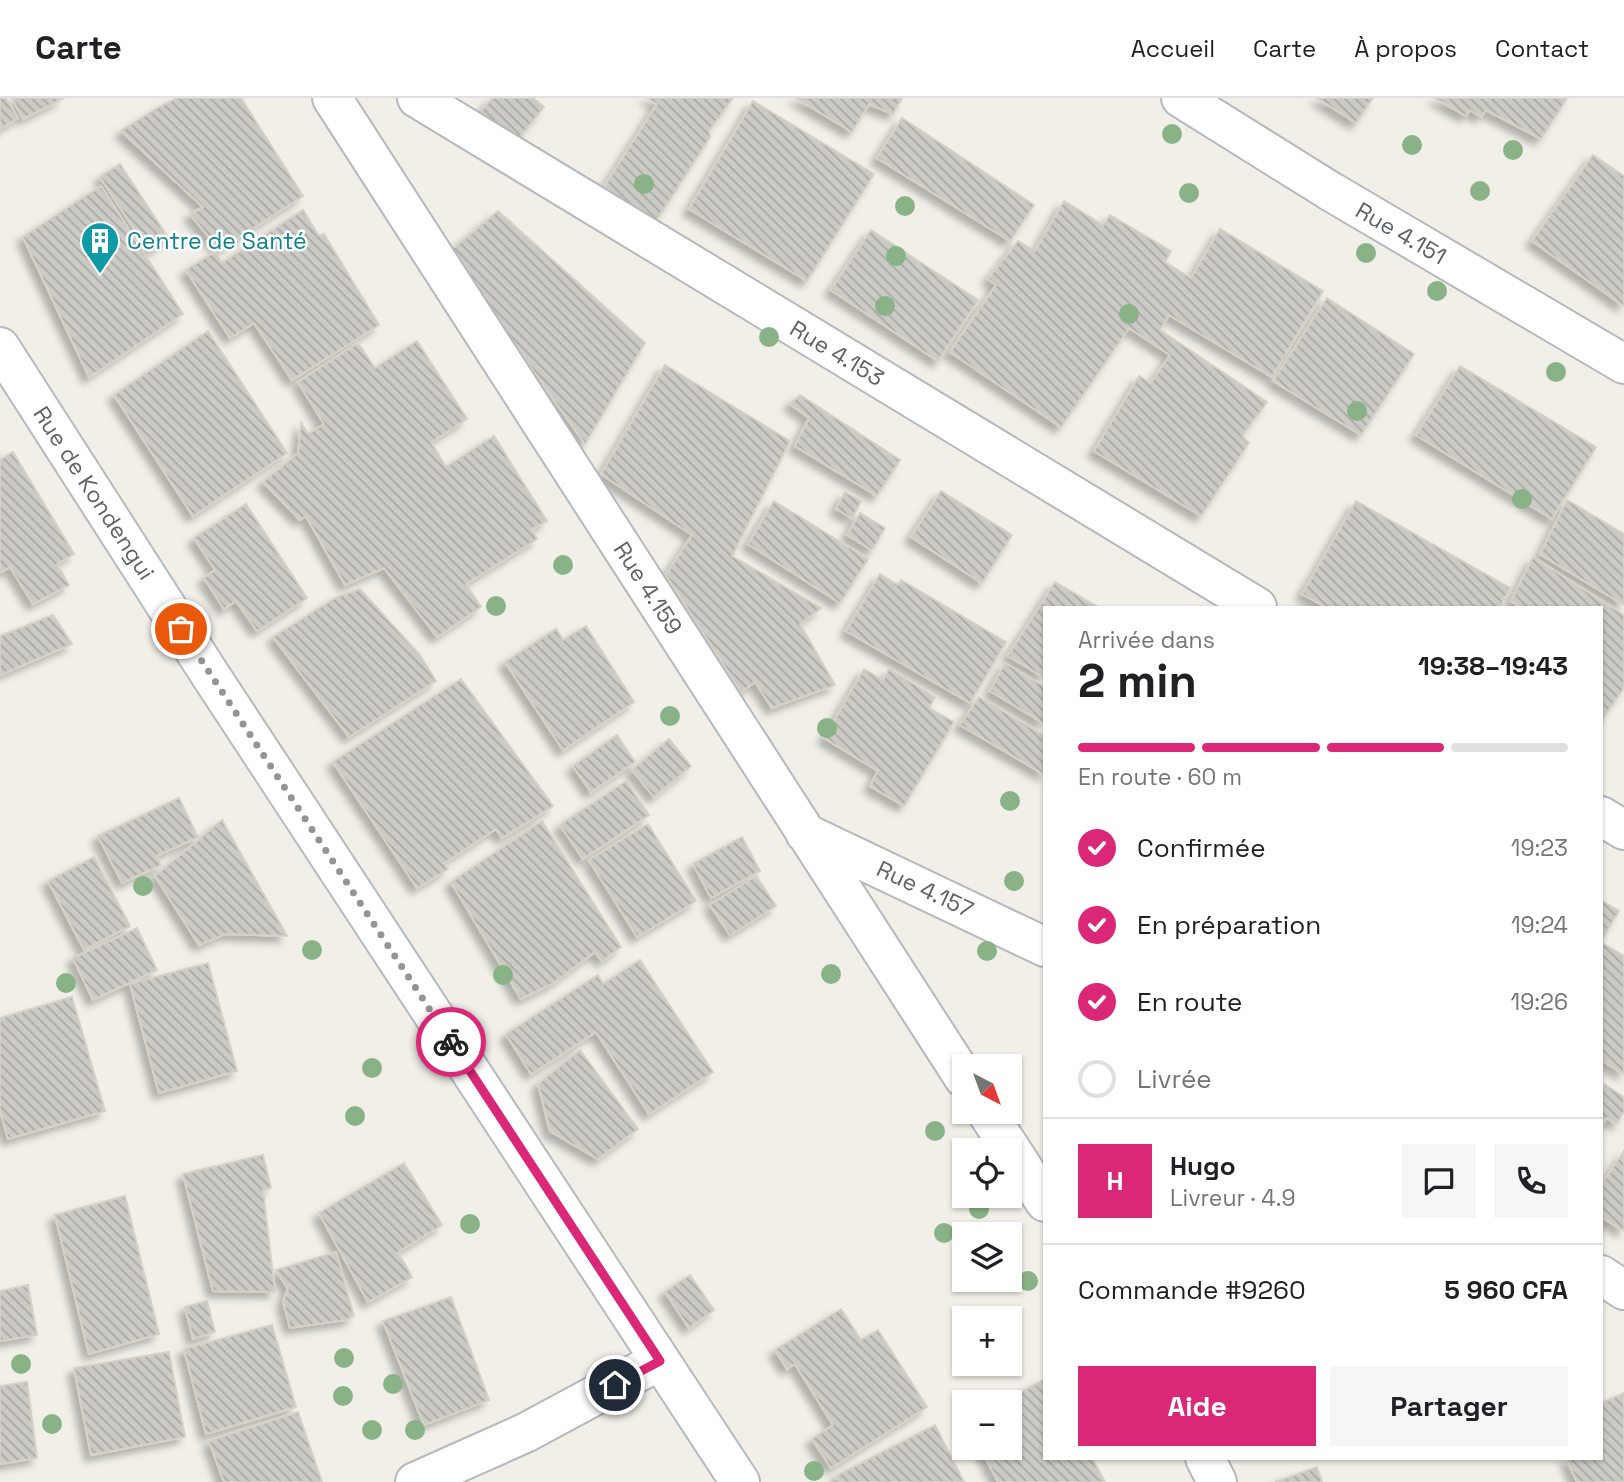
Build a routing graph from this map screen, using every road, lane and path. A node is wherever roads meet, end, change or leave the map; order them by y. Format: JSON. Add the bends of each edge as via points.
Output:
{"nodes":[{"id":1,"x":332,"y":98,"type":"edge"},
{"id":2,"x":417,"y":98,"type":"edge"},
{"id":3,"x":1181,"y":98,"type":"edge"},
{"id":4,"x":0,"y":347,"type":"edge"},
{"id":5,"x":1624,"y":364,"type":"edge"},
{"id":6,"x":1255,"y":606,"type":"edge"},
{"id":7,"x":1603,"y":817,"type":"edge"},
{"id":8,"x":1624,"y":830,"type":"edge"},
{"id":9,"x":805,"y":833,"type":"junction"},
{"id":10,"x":1043,"y":946,"type":"edge"},
{"id":11,"x":952,"y":1060,"type":"edge"},
{"id":12,"x":994,"y":1124,"type":"edge"},
{"id":13,"x":1043,"y":1199,"type":"edge"},
{"id":14,"x":1603,"y":1276,"type":"edge"},
{"id":15,"x":1624,"y":1290,"type":"edge"},
{"id":16,"x":660,"y":1361,"type":"junction"},
{"id":17,"x":1206,"y":1460,"type":"edge"},
{"id":18,"x":415,"y":1482,"type":"edge"},
{"id":19,"x":740,"y":1482,"type":"edge"},
{"id":20,"x":1217,"y":1482,"type":"edge"}],
"edges":[{"from":1,"to":9,"type":"street","name":"Rue 4.159"},
{"from":2,"to":6,"type":"street","name":"Rue 4.153"},
{"from":3,"to":5,"type":"street","name":"Rue 4.151"},
{"from":4,"to":16,"type":"street","name":"Rue de Kondengui"},
{"from":7,"to":8,"type":"street"},
{"from":9,"to":10,"type":"street","name":"Rue 4.157"},
{"from":9,"to":11,"type":"street","name":"Rue 4.159"},
{"from":12,"to":13,"type":"street"},
{"from":14,"to":15,"type":"street"},
{"from":16,"to":18,"type":"street","via":[[525,1433]]},
{"from":16,"to":19,"type":"street","name":"Rue de Kondengui"},
{"from":17,"to":20,"type":"street"}]}
